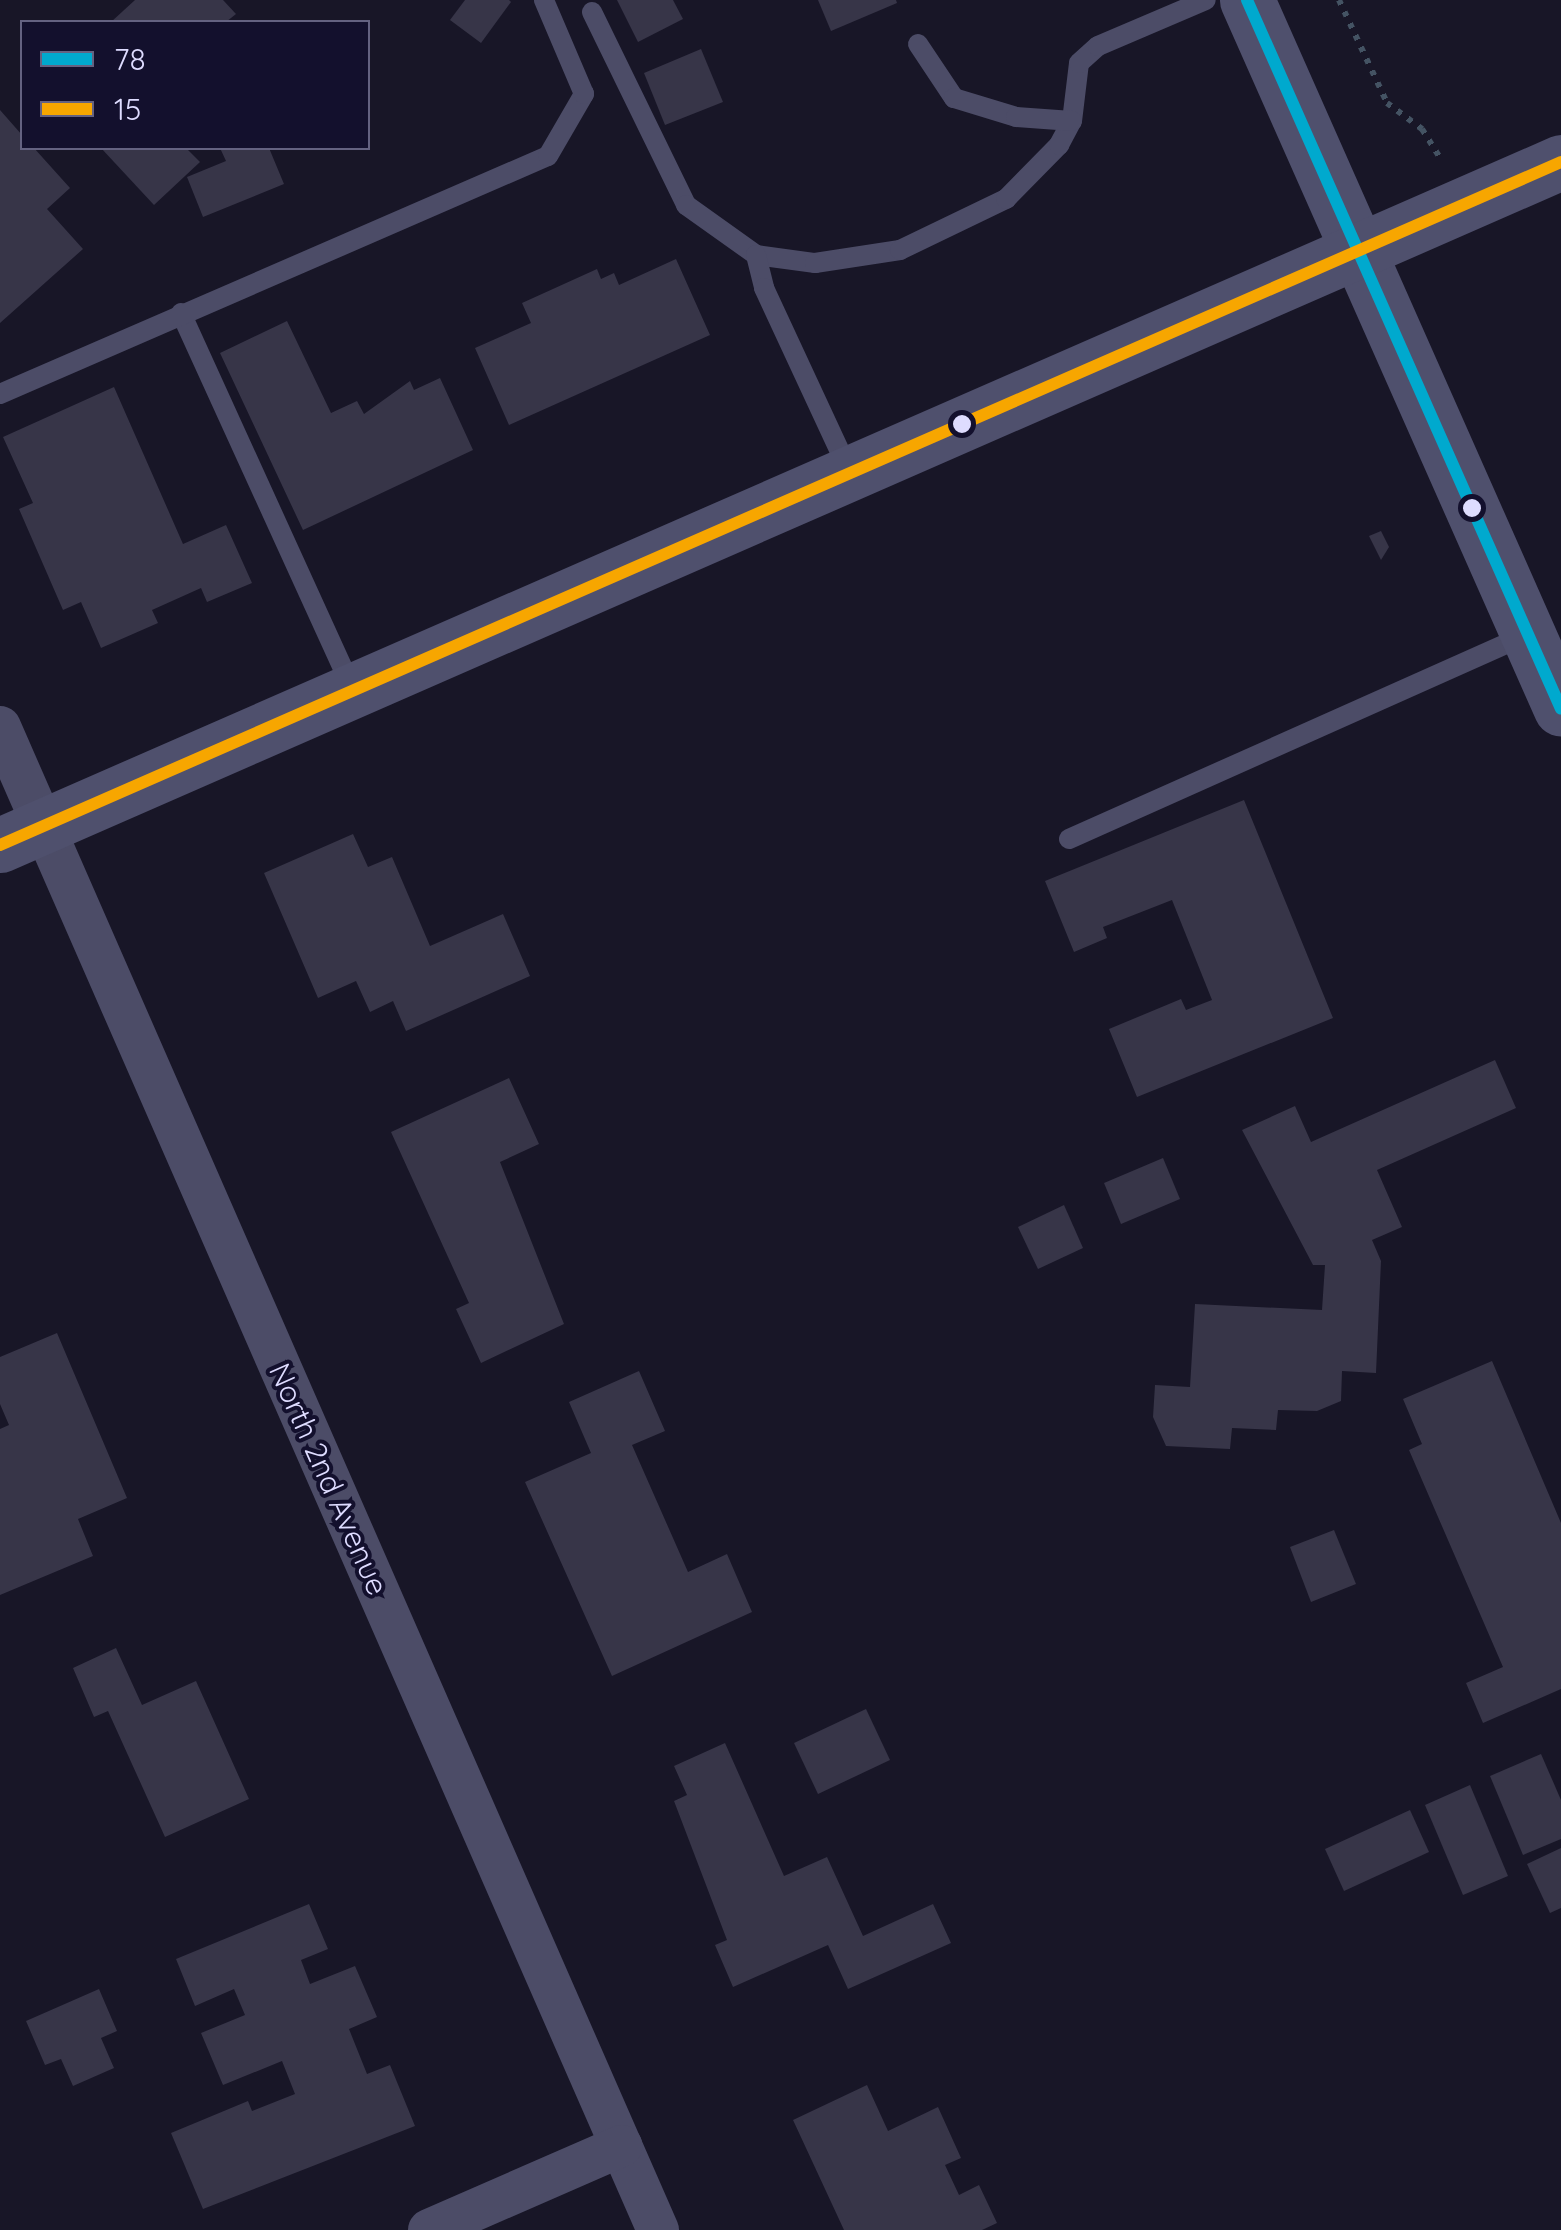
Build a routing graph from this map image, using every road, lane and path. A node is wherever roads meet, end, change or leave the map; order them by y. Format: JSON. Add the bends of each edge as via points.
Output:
{"nodes":[{"id":1,"x":544,"y":0,"type":"edge"},
{"id":2,"x":1206,"y":0,"type":"edge"},
{"id":3,"x":1247,"y":0,"type":"edge"},
{"id":4,"x":1339,"y":0,"type":"edge"},
{"id":5,"x":592,"y":12,"type":"dead end"},
{"id":6,"x":918,"y":44,"type":"dead end"},
{"id":7,"x":1072,"y":120,"type":"junction"},
{"id":8,"x":1435,"y":150,"type":"dead end"},
{"id":9,"x":1561,"y":162,"type":"edge"},
{"id":10,"x":1360,"y":252,"type":"junction"},
{"id":11,"x":756,"y":255,"type":"junction"},
{"id":12,"x":181,"y":313,"type":"junction"},
{"id":13,"x":0,"y":394,"type":"edge"},
{"id":14,"x":850,"y":474,"type":"junction"},
{"id":15,"x":1528,"y":634,"type":"junction"},
{"id":16,"x":353,"y":690,"type":"junction"},
{"id":17,"x":1561,"y":709,"type":"edge"},
{"id":18,"x":0,"y":727,"type":"edge"},
{"id":19,"x":21,"y":836,"type":"edge"},
{"id":20,"x":1070,"y":838,"type":"dead end"},
{"id":21,"x":621,"y":2146,"type":"junction"},
{"id":22,"x":429,"y":2230,"type":"edge"},
{"id":23,"x":658,"y":2230,"type":"edge"}],
"edges":[{"from":1,"to":12,"type":"lane","via":[[584,94],[548,156]]},
{"from":2,"to":7,"type":"lane","via":[[1098,46],[1079,63]]},
{"from":3,"to":10,"type":"main road"},
{"from":4,"to":8,"type":"path","via":[[1387,103],[1422,128]]},
{"from":5,"to":11,"type":"lane","via":[[686,206]]},
{"from":6,"to":7,"type":"lane","via":[[954,98],[1016,117]]},
{"from":7,"to":11,"type":"lane","via":[[1033,176],[944,234],[854,260]]},
{"from":9,"to":10,"type":"main road"},
{"from":10,"to":14,"type":"main road"},
{"from":10,"to":15,"type":"main road"},
{"from":11,"to":14,"type":"lane","via":[[764,288]]},
{"from":12,"to":13,"type":"lane"},
{"from":12,"to":16,"type":"lane"},
{"from":14,"to":16,"type":"main road"},
{"from":15,"to":17,"type":"main road"},
{"from":15,"to":20,"type":"lane"},
{"from":16,"to":19,"type":"main road"},
{"from":18,"to":19,"type":"street","name":"North 2nd Avenue"},
{"from":19,"to":21,"type":"street","name":"North 2nd Avenue"},
{"from":21,"to":22,"type":"street"},
{"from":21,"to":23,"type":"street","name":"North 2nd Avenue"}]}
